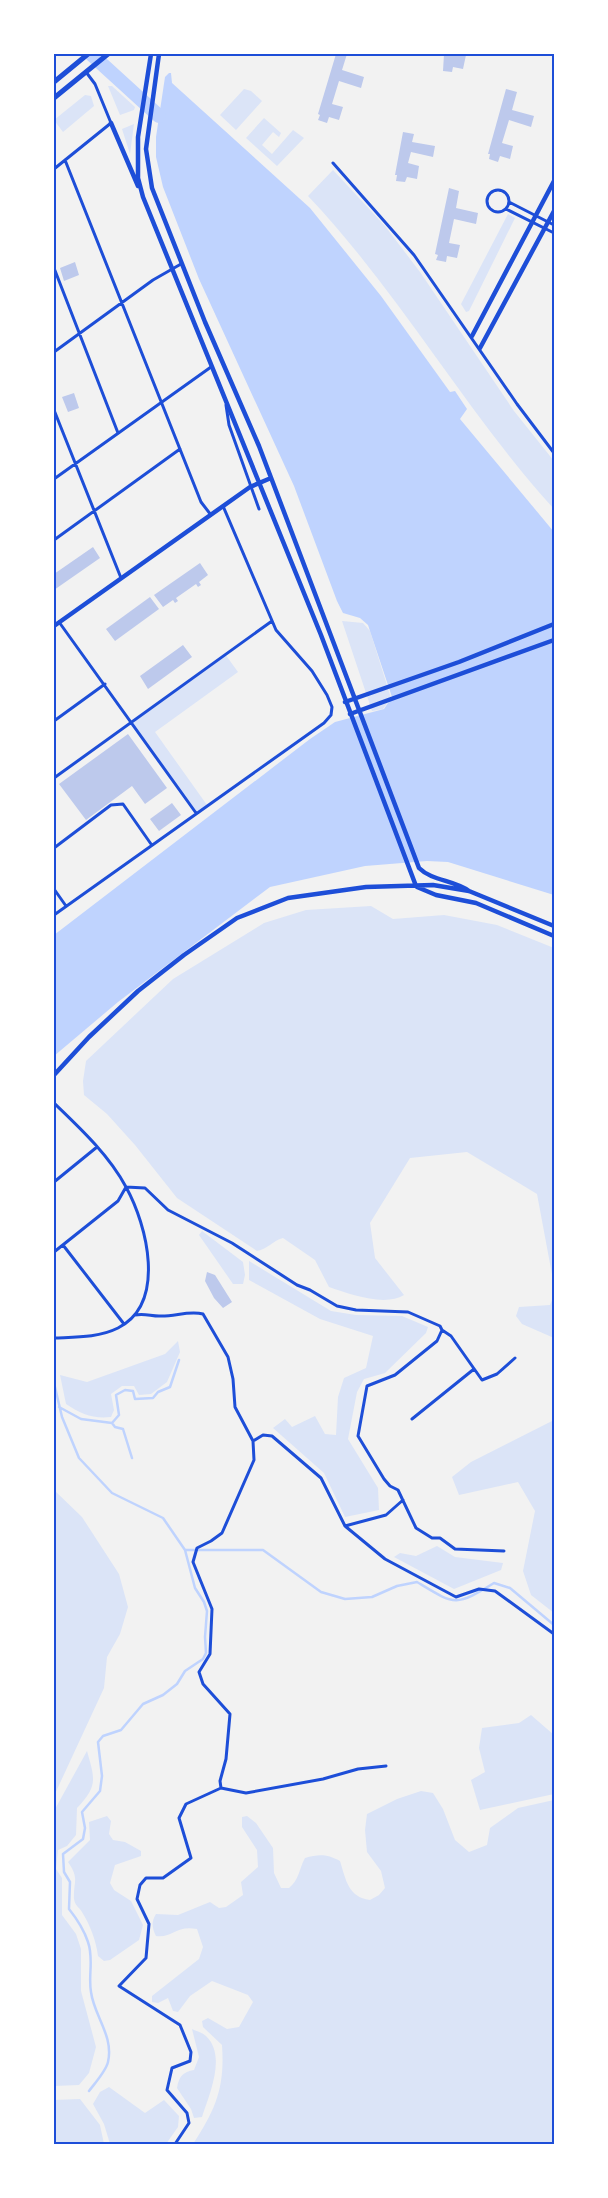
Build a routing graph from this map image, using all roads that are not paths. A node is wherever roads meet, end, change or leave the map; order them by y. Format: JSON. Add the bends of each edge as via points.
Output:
{"nodes":[{"id":1,"x":88,"y":54,"type":"edge"},
{"id":2,"x":108,"y":54,"type":"edge"},
{"id":3,"x":150,"y":56,"type":"edge"},
{"id":4,"x":158,"y":56,"type":"edge"},
{"id":5,"x":86,"y":72,"type":"junction"},
{"id":6,"x":54,"y":82,"type":"edge"},
{"id":7,"x":54,"y":98,"type":"edge"},
{"id":8,"x":111,"y":123,"type":"junction"},
{"id":9,"x":65,"y":160,"type":"junction"},
{"id":10,"x":333,"y":163,"type":"dead end"},
{"id":11,"x":54,"y":169,"type":"edge"},
{"id":12,"x":554,"y":181,"type":"edge"},
{"id":13,"x":142,"y":192,"type":"junction"},
{"id":14,"x":509,"y":202,"type":"junction"},
{"id":15,"x":506,"y":209,"type":"junction"},
{"id":16,"x":554,"y":211,"type":"edge"},
{"id":17,"x":537,"y":215,"type":"junction"},
{"id":18,"x":548,"y":222,"type":"junction"},
{"id":19,"x":533,"y":223,"type":"junction"},
{"id":20,"x":554,"y":225,"type":"edge"},
{"id":21,"x":545,"y":228,"type":"junction"},
{"id":22,"x":554,"y":233,"type":"edge"},
{"id":23,"x":181,"y":264,"type":"junction"},
{"id":24,"x":54,"y":268,"type":"edge"},
{"id":25,"x":171,"y":269,"type":"junction"},
{"id":26,"x":123,"y":302,"type":"junction"},
{"id":27,"x":80,"y":333,"type":"junction"},
{"id":28,"x":472,"y":336,"type":"junction"},
{"id":29,"x":480,"y":348,"type":"junction"},
{"id":30,"x":54,"y":352,"type":"edge"},
{"id":31,"x":211,"y":367,"type":"junction"},
{"id":32,"x":225,"y":399,"type":"junction"},
{"id":33,"x":161,"y":402,"type":"junction"},
{"id":34,"x":54,"y":410,"type":"edge"},
{"id":35,"x":118,"y":433,"type":"junction"},
{"id":36,"x":180,"y":449,"type":"junction"},
{"id":37,"x":554,"y":453,"type":"edge"},
{"id":38,"x":75,"y":464,"type":"junction"},
{"id":39,"x":272,"y":478,"type":"junction"},
{"id":40,"x":54,"y":480,"type":"edge"},
{"id":41,"x":260,"y":482,"type":"junction"},
{"id":42,"x":250,"y":487,"type":"junction"},
{"id":43,"x":223,"y":506,"type":"junction"},
{"id":44,"x":260,"y":509,"type":"dead end"},
{"id":45,"x":93,"y":512,"type":"junction"},
{"id":46,"x":211,"y":515,"type":"junction"},
{"id":47,"x":54,"y":540,"type":"edge"},
{"id":48,"x":122,"y":579,"type":"junction"},
{"id":49,"x":272,"y":621,"type":"junction"},
{"id":50,"x":60,"y":622,"type":"junction"},
{"id":51,"x":554,"y":624,"type":"edge"},
{"id":52,"x":54,"y":626,"type":"edge"},
{"id":53,"x":554,"y":640,"type":"edge"},
{"id":54,"x":105,"y":684,"type":"junction"},
{"id":55,"x":354,"y":699,"type":"junction"},
{"id":56,"x":345,"y":702,"type":"junction"},
{"id":57,"x":360,"y":711,"type":"junction"},
{"id":58,"x":350,"y":714,"type":"junction"},
{"id":59,"x":54,"y":721,"type":"edge"},
{"id":60,"x":132,"y":721,"type":"junction"},
{"id":61,"x":54,"y":778,"type":"edge"},
{"id":62,"x":196,"y":813,"type":"junction"},
{"id":63,"x":151,"y":844,"type":"junction"},
{"id":64,"x":54,"y":848,"type":"edge"},
{"id":65,"x":416,"y":886,"type":"junction"},
{"id":66,"x":54,"y":888,"type":"edge"},
{"id":67,"x":469,"y":891,"type":"junction"},
{"id":68,"x":66,"y":906,"type":"junction"},
{"id":69,"x":54,"y":915,"type":"edge"},
{"id":70,"x":554,"y":926,"type":"edge"},
{"id":71,"x":554,"y":936,"type":"edge"},
{"id":72,"x":54,"y":1075,"type":"edge"},
{"id":73,"x":54,"y":1103,"type":"edge"},
{"id":74,"x":97,"y":1147,"type":"junction"},
{"id":75,"x":54,"y":1182,"type":"edge"},
{"id":76,"x":126,"y":1187,"type":"junction"},
{"id":77,"x":63,"y":1245,"type":"junction"},
{"id":78,"x":54,"y":1252,"type":"edge"},
{"id":79,"x":136,"y":1314,"type":"junction"},
{"id":80,"x":124,"y":1324,"type":"junction"},
{"id":81,"x":442,"y":1330,"type":"junction"},
{"id":82,"x":54,"y":1338,"type":"edge"},
{"id":83,"x":515,"y":1358,"type":"dead end"},
{"id":84,"x":474,"y":1369,"type":"junction"},
{"id":85,"x":412,"y":1418,"type":"dead end"},
{"id":86,"x":253,"y":1441,"type":"junction"},
{"id":87,"x":402,"y":1500,"type":"junction"},
{"id":88,"x":345,"y":1526,"type":"junction"},
{"id":89,"x":504,"y":1551,"type":"dead end"},
{"id":90,"x":554,"y":1634,"type":"edge"},
{"id":91,"x":386,"y":1766,"type":"dead end"},
{"id":92,"x":222,"y":1788,"type":"junction"},
{"id":93,"x":175,"y":2144,"type":"edge"}],
"edges":[{"from":1,"to":6,"type":"main road"},
{"from":2,"to":5,"type":"main road"},
{"from":3,"to":13,"type":"street","via":[[137,158]]},
{"from":4,"to":23,"type":"street","via":[[146,149],[148,175]]},
{"from":5,"to":7,"type":"main road"},
{"from":5,"to":8,"type":"street","via":[[95,84]]},
{"from":8,"to":9,"type":"street"},
{"from":8,"to":13,"type":"street"},
{"from":9,"to":11,"type":"street"},
{"from":9,"to":26,"type":"street"},
{"from":10,"to":28,"type":"street","via":[[394,230]]},
{"from":12,"to":17,"type":"street"},
{"from":13,"to":25,"type":"street"},
{"from":14,"to":15,"type":"street"},
{"from":14,"to":15,"type":"street","via":[[506,193],[498,190],[487,198],[487,205],[492,211],[499,213]]},
{"from":14,"to":17,"type":"street"},
{"from":15,"to":19,"type":"street"},
{"from":16,"to":18,"type":"street"},
{"from":17,"to":18,"type":"street"},
{"from":17,"to":19,"type":"street"},
{"from":18,"to":20,"type":"street"},
{"from":18,"to":21,"type":"street"},
{"from":19,"to":21,"type":"street"},
{"from":19,"to":28,"type":"street"},
{"from":21,"to":22,"type":"street"},
{"from":21,"to":29,"type":"street"},
{"from":23,"to":25,"type":"street"},
{"from":23,"to":39,"type":"street"},
{"from":24,"to":27,"type":"street"},
{"from":25,"to":26,"type":"street"},
{"from":25,"to":31,"type":"street"},
{"from":26,"to":27,"type":"street"},
{"from":26,"to":33,"type":"street"},
{"from":27,"to":30,"type":"street"},
{"from":27,"to":35,"type":"street"},
{"from":28,"to":29,"type":"street"},
{"from":29,"to":37,"type":"street"},
{"from":31,"to":32,"type":"street"},
{"from":31,"to":33,"type":"street"},
{"from":32,"to":41,"type":"street"},
{"from":32,"to":42,"type":"street","via":[[229,426]]},
{"from":33,"to":35,"type":"street"},
{"from":33,"to":36,"type":"street"},
{"from":34,"to":38,"type":"street"},
{"from":35,"to":38,"type":"street"},
{"from":36,"to":45,"type":"street"},
{"from":36,"to":46,"type":"street","via":[[201,502]]},
{"from":38,"to":40,"type":"street"},
{"from":38,"to":45,"type":"street"},
{"from":39,"to":41,"type":"street"},
{"from":39,"to":55,"type":"street"},
{"from":41,"to":42,"type":"street"},
{"from":41,"to":56,"type":"street"},
{"from":42,"to":43,"type":"street"},
{"from":42,"to":44,"type":"street"},
{"from":43,"to":46,"type":"street"},
{"from":43,"to":49,"type":"street"},
{"from":45,"to":47,"type":"street"},
{"from":45,"to":48,"type":"street"},
{"from":46,"to":48,"type":"street"},
{"from":48,"to":50,"type":"street"},
{"from":49,"to":60,"type":"street"},
{"from":49,"to":62,"type":"street","via":[[322,686],[332,707],[331,715]]},
{"from":50,"to":52,"type":"street"},
{"from":50,"to":54,"type":"street"},
{"from":51,"to":55,"type":"street"},
{"from":53,"to":57,"type":"street"},
{"from":54,"to":59,"type":"street"},
{"from":54,"to":60,"type":"street"},
{"from":55,"to":56,"type":"street"},
{"from":55,"to":57,"type":"street"},
{"from":56,"to":58,"type":"street"},
{"from":57,"to":58,"type":"street"},
{"from":57,"to":67,"type":"street","via":[[420,870]]},
{"from":58,"to":65,"type":"street"},
{"from":60,"to":61,"type":"street"},
{"from":60,"to":62,"type":"street"},
{"from":62,"to":63,"type":"street"},
{"from":63,"to":64,"type":"street","via":[[122,804],[111,805]]},
{"from":63,"to":68,"type":"street"},
{"from":65,"to":67,"type":"street","via":[[433,884]]},
{"from":65,"to":71,"type":"street","via":[[476,903]]},
{"from":65,"to":72,"type":"street","via":[[366,888],[288,898],[237,918],[138,991]]},
{"from":66,"to":68,"type":"street"},
{"from":67,"to":70,"type":"street"},
{"from":68,"to":69,"type":"street"},
{"from":73,"to":74,"type":"street"},
{"from":74,"to":75,"type":"street"},
{"from":74,"to":76,"type":"street"},
{"from":76,"to":77,"type":"street","via":[[118,1201]]},
{"from":76,"to":79,"type":"street","via":[[145,1235],[148,1265],[146,1291]]},
{"from":76,"to":81,"type":"street","via":[[145,1188],[168,1210],[232,1243],[337,1306],[408,1312],[440,1326]]},
{"from":77,"to":78,"type":"street"},
{"from":77,"to":80,"type":"street"},
{"from":79,"to":80,"type":"street"},
{"from":79,"to":86,"type":"street","via":[[203,1314],[228,1357],[235,1407]]},
{"from":80,"to":82,"type":"street","via":[[99,1334]]},
{"from":81,"to":84,"type":"street","via":[[451,1336]]},
{"from":81,"to":87,"type":"street","via":[[438,1341],[394,1376],[371,1384],[366,1391],[358,1436],[384,1479],[398,1490]]},
{"from":83,"to":84,"type":"street","via":[[497,1374],[482,1380]]},
{"from":84,"to":85,"type":"street"},
{"from":86,"to":88,"type":"street","via":[[262,1435],[272,1436],[321,1478]]},
{"from":86,"to":92,"type":"street","via":[[254,1460],[222,1533],[197,1548],[193,1562],[212,1609],[210,1654],[199,1672],[202,1684],[230,1714],[226,1759],[220,1781]]},
{"from":87,"to":88,"type":"street","via":[[386,1515]]},
{"from":87,"to":89,"type":"street","via":[[416,1528],[432,1538],[440,1538],[454,1549]]},
{"from":88,"to":90,"type":"street","via":[[385,1559],[456,1597],[479,1589],[495,1591]]},
{"from":91,"to":92,"type":"street","via":[[246,1793]]},
{"from":92,"to":93,"type":"street","via":[[186,1804],[179,1818],[191,1858],[163,1878],[146,1878],[140,1885],[137,1900],[148,1924],[146,1958],[119,1986],[180,2025],[191,2052],[190,2061],[172,2068],[167,2090],[187,2113],[189,2123]]}]}
